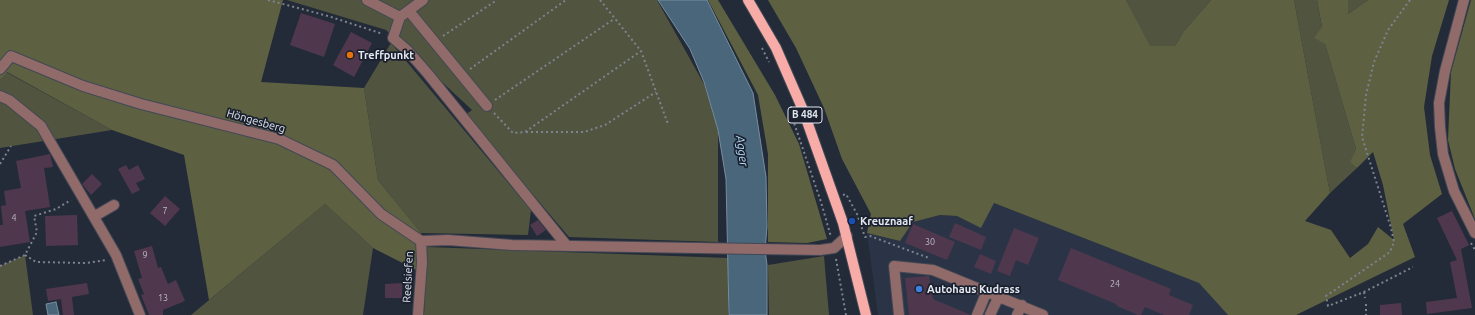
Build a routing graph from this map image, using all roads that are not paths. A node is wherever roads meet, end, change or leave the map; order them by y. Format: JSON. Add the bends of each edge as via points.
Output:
{"nodes":[{"id":1,"x":367,"y":0,"type":"edge"},
{"id":2,"x":423,"y":0,"type":"edge"},
{"id":3,"x":748,"y":0,"type":"edge"},
{"id":4,"x":1464,"y":0,"type":"edge"},
{"id":5,"x":409,"y":10,"type":"junction"},
{"id":6,"x":400,"y":17,"type":"junction"},
{"id":7,"x":0,"y":69,"type":"edge"},
{"id":8,"x":0,"y":96,"type":"edge"},
{"id":9,"x":487,"y":106,"type":"road end"},
{"id":10,"x":114,"y":205,"type":"dead end"},
{"id":11,"x":95,"y":216,"type":"junction"},
{"id":12,"x":1475,"y":233,"type":"edge"},
{"id":13,"x":847,"y":236,"type":"junction"},
{"id":14,"x":421,"y":241,"type":"junction"},
{"id":15,"x":567,"y":246,"type":"junction"},
{"id":16,"x":987,"y":291,"type":"junction"},
{"id":17,"x":999,"y":296,"type":"junction"},
{"id":18,"x":1022,"y":306,"type":"junction"},
{"id":19,"x":140,"y":315,"type":"edge"},
{"id":20,"x":418,"y":315,"type":"edge"},
{"id":21,"x":866,"y":315,"type":"edge"},
{"id":22,"x":899,"y":315,"type":"edge"},
{"id":23,"x":977,"y":315,"type":"edge"},
{"id":24,"x":990,"y":315,"type":"edge"},
{"id":25,"x":1018,"y":315,"type":"edge"},
{"id":26,"x":1044,"y":315,"type":"edge"}],
"edges":[{"from":1,"to":6,"type":"street"},
{"from":2,"to":5,"type":"street"},
{"from":3,"to":13,"type":"main road","number":"B 484","via":[[776,48],[803,110]]},
{"from":4,"to":12,"type":"street","via":[[1439,103],[1444,154],[1454,191]]},
{"from":5,"to":6,"type":"street"},
{"from":5,"to":9,"type":"street"},
{"from":6,"to":15,"type":"street","via":[[393,38],[408,50]]},
{"from":7,"to":14,"type":"street","name":"Höngesberg","via":[[11,56],[83,86],[141,104],[279,139],[334,166],[381,214]]},
{"from":8,"to":11,"type":"street","via":[[9,100],[40,126]]},
{"from":10,"to":11,"type":"street"},
{"from":11,"to":19,"type":"street","via":[[116,255]]},
{"from":13,"to":15,"type":"street","via":[[834,248],[807,250]]},
{"from":13,"to":21,"type":"main road","number":"B 484"},
{"from":14,"to":15,"type":"street"},
{"from":14,"to":20,"type":"street","name":"Reelsiefen"},
{"from":16,"to":17,"type":"street"},
{"from":16,"to":22,"type":"street","via":[[933,270],[894,266]]},
{"from":16,"to":23,"type":"street"},
{"from":17,"to":18,"type":"street"},
{"from":17,"to":24,"type":"street"},
{"from":18,"to":25,"type":"street"},
{"from":18,"to":26,"type":"street"}]}
